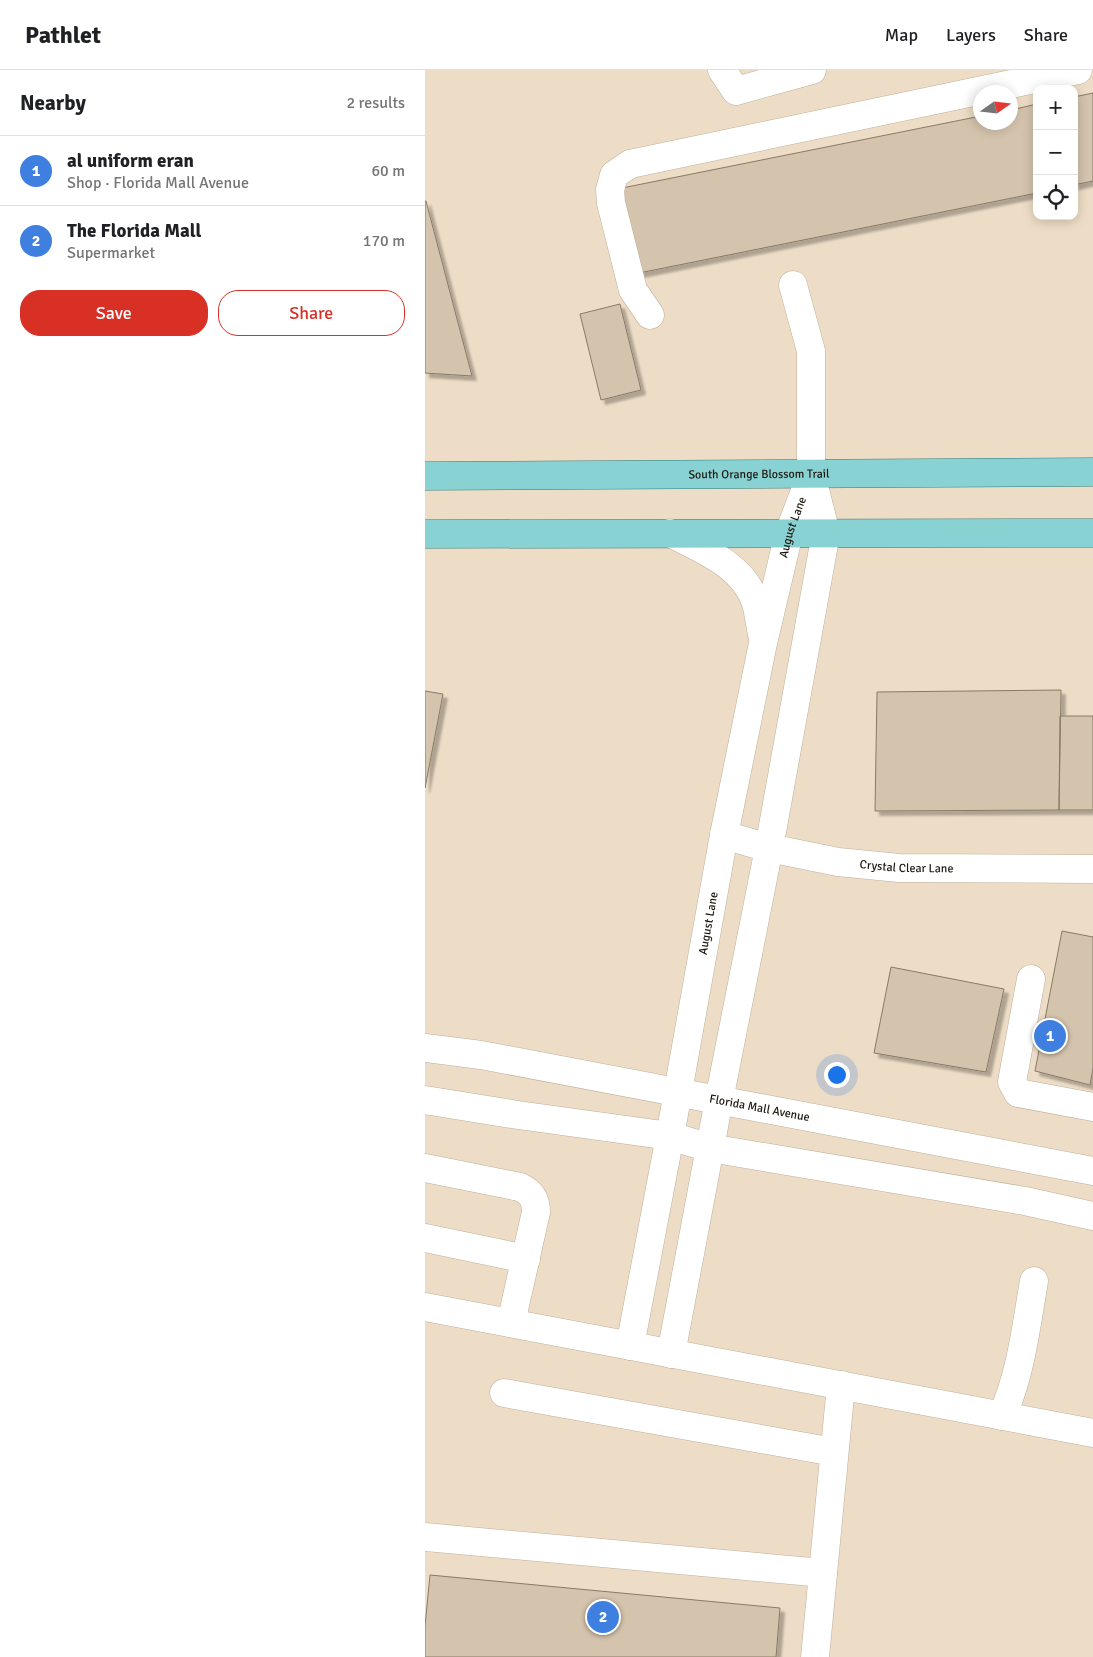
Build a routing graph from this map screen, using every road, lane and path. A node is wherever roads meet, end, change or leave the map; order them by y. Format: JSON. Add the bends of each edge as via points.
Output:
{"nodes":[{"id":1,"x":722,"y":70,"type":"edge"},
{"id":2,"x":812,"y":70,"type":"edge"},
{"id":3,"x":1078,"y":70,"type":"edge"},
{"id":4,"x":793,"y":285,"type":"dead end"},
{"id":5,"x":650,"y":314,"type":"dead end"},
{"id":6,"x":1093,"y":472,"type":"edge"},
{"id":7,"x":811,"y":475,"type":"junction"},
{"id":8,"x":425,"y":476,"type":"edge"},
{"id":9,"x":670,"y":533,"type":"junction"},
{"id":10,"x":789,"y":533,"type":"junction"},
{"id":11,"x":826,"y":533,"type":"junction"},
{"id":12,"x":1093,"y":533,"type":"edge"},
{"id":13,"x":425,"y":534,"type":"edge"},
{"id":14,"x":763,"y":643,"type":"junction"},
{"id":15,"x":724,"y":835,"type":"junction"},
{"id":16,"x":769,"y":848,"type":"junction"},
{"id":17,"x":1093,"y":869,"type":"edge"},
{"id":18,"x":1031,"y":979,"type":"dead end"},
{"id":19,"x":425,"y":1048,"type":"edge"},
{"id":20,"x":679,"y":1091,"type":"junction"},
{"id":21,"x":425,"y":1100,"type":"edge"},
{"id":22,"x":719,"y":1100,"type":"junction"},
{"id":23,"x":1093,"y":1107,"type":"edge"},
{"id":24,"x":670,"y":1136,"type":"junction"},
{"id":25,"x":709,"y":1148,"type":"junction"},
{"id":26,"x":425,"y":1168,"type":"edge"},
{"id":27,"x":1093,"y":1171,"type":"edge"},
{"id":28,"x":1093,"y":1216,"type":"edge"},
{"id":29,"x":425,"y":1238,"type":"edge"},
{"id":30,"x":525,"y":1259,"type":"junction"},
{"id":31,"x":1034,"y":1282,"type":"dead end"},
{"id":32,"x":425,"y":1307,"type":"edge"},
{"id":33,"x":511,"y":1322,"type":"junction"},
{"id":34,"x":630,"y":1346,"type":"junction"},
{"id":35,"x":671,"y":1354,"type":"junction"},
{"id":36,"x":841,"y":1385,"type":"junction"},
{"id":37,"x":504,"y":1393,"type":"dead end"},
{"id":38,"x":1002,"y":1416,"type":"junction"},
{"id":39,"x":1093,"y":1433,"type":"edge"},
{"id":40,"x":834,"y":1452,"type":"junction"},
{"id":41,"x":425,"y":1537,"type":"edge"},
{"id":42,"x":823,"y":1573,"type":"junction"},
{"id":43,"x":815,"y":1657,"type":"edge"}],
"edges":[{"from":1,"to":2,"type":"street","via":[[736,91]]},
{"from":3,"to":5,"type":"street","via":[[630,164],[614,175],[611,203],[633,290]]},
{"from":4,"to":7,"type":"street","via":[[811,351]]},
{"from":6,"to":7,"type":"main road","name":"South Orange Blossom Trail"},
{"from":7,"to":8,"type":"main road","name":"South Orange Blossom Trail"},
{"from":7,"to":10,"type":"street","name":"August Lane"},
{"from":7,"to":11,"type":"street","name":"August Lane"},
{"from":9,"to":10,"type":"main road"},
{"from":9,"to":13,"type":"main road"},
{"from":9,"to":14,"type":"street","via":[[707,551],[740,575],[757,606]]},
{"from":10,"to":11,"type":"main road"},
{"from":10,"to":14,"type":"street","name":"August Lane"},
{"from":11,"to":12,"type":"main road"},
{"from":11,"to":16,"type":"street","name":"August Lane"},
{"from":14,"to":15,"type":"street","name":"August Lane"},
{"from":15,"to":16,"type":"street","name":"Crystal Clear Lane"},
{"from":15,"to":20,"type":"street","name":"August Lane"},
{"from":16,"to":17,"type":"street","name":"Crystal Clear Lane","via":[[838,862],[899,868]]},
{"from":16,"to":22,"type":"street","name":"August Lane"},
{"from":18,"to":23,"type":"street","via":[[1013,1082],[1018,1093]]},
{"from":19,"to":20,"type":"street","name":"Florida Mall Avenue"},
{"from":20,"to":22,"type":"street","name":"Florida Mall Avenue"},
{"from":20,"to":24,"type":"street","name":"August Lane"},
{"from":21,"to":24,"type":"street"},
{"from":22,"to":25,"type":"street","name":"August Lane"},
{"from":22,"to":27,"type":"street","name":"Florida Mall Avenue"},
{"from":24,"to":25,"type":"street"},
{"from":24,"to":34,"type":"street","name":"August Lane"},
{"from":25,"to":28,"type":"street","via":[[1025,1201]]},
{"from":25,"to":35,"type":"street","name":"August Lane"},
{"from":26,"to":30,"type":"street","via":[[511,1186],[533,1196],[536,1212]]},
{"from":29,"to":30,"type":"street"},
{"from":30,"to":33,"type":"street"},
{"from":31,"to":38,"type":"street","via":[[1019,1366]]},
{"from":32,"to":33,"type":"street"},
{"from":33,"to":34,"type":"street"},
{"from":34,"to":35,"type":"street"},
{"from":35,"to":36,"type":"street"},
{"from":36,"to":38,"type":"street"},
{"from":36,"to":40,"type":"street"},
{"from":37,"to":40,"type":"street"},
{"from":38,"to":39,"type":"street"},
{"from":40,"to":42,"type":"street"},
{"from":41,"to":42,"type":"street"},
{"from":42,"to":43,"type":"street"}]}
